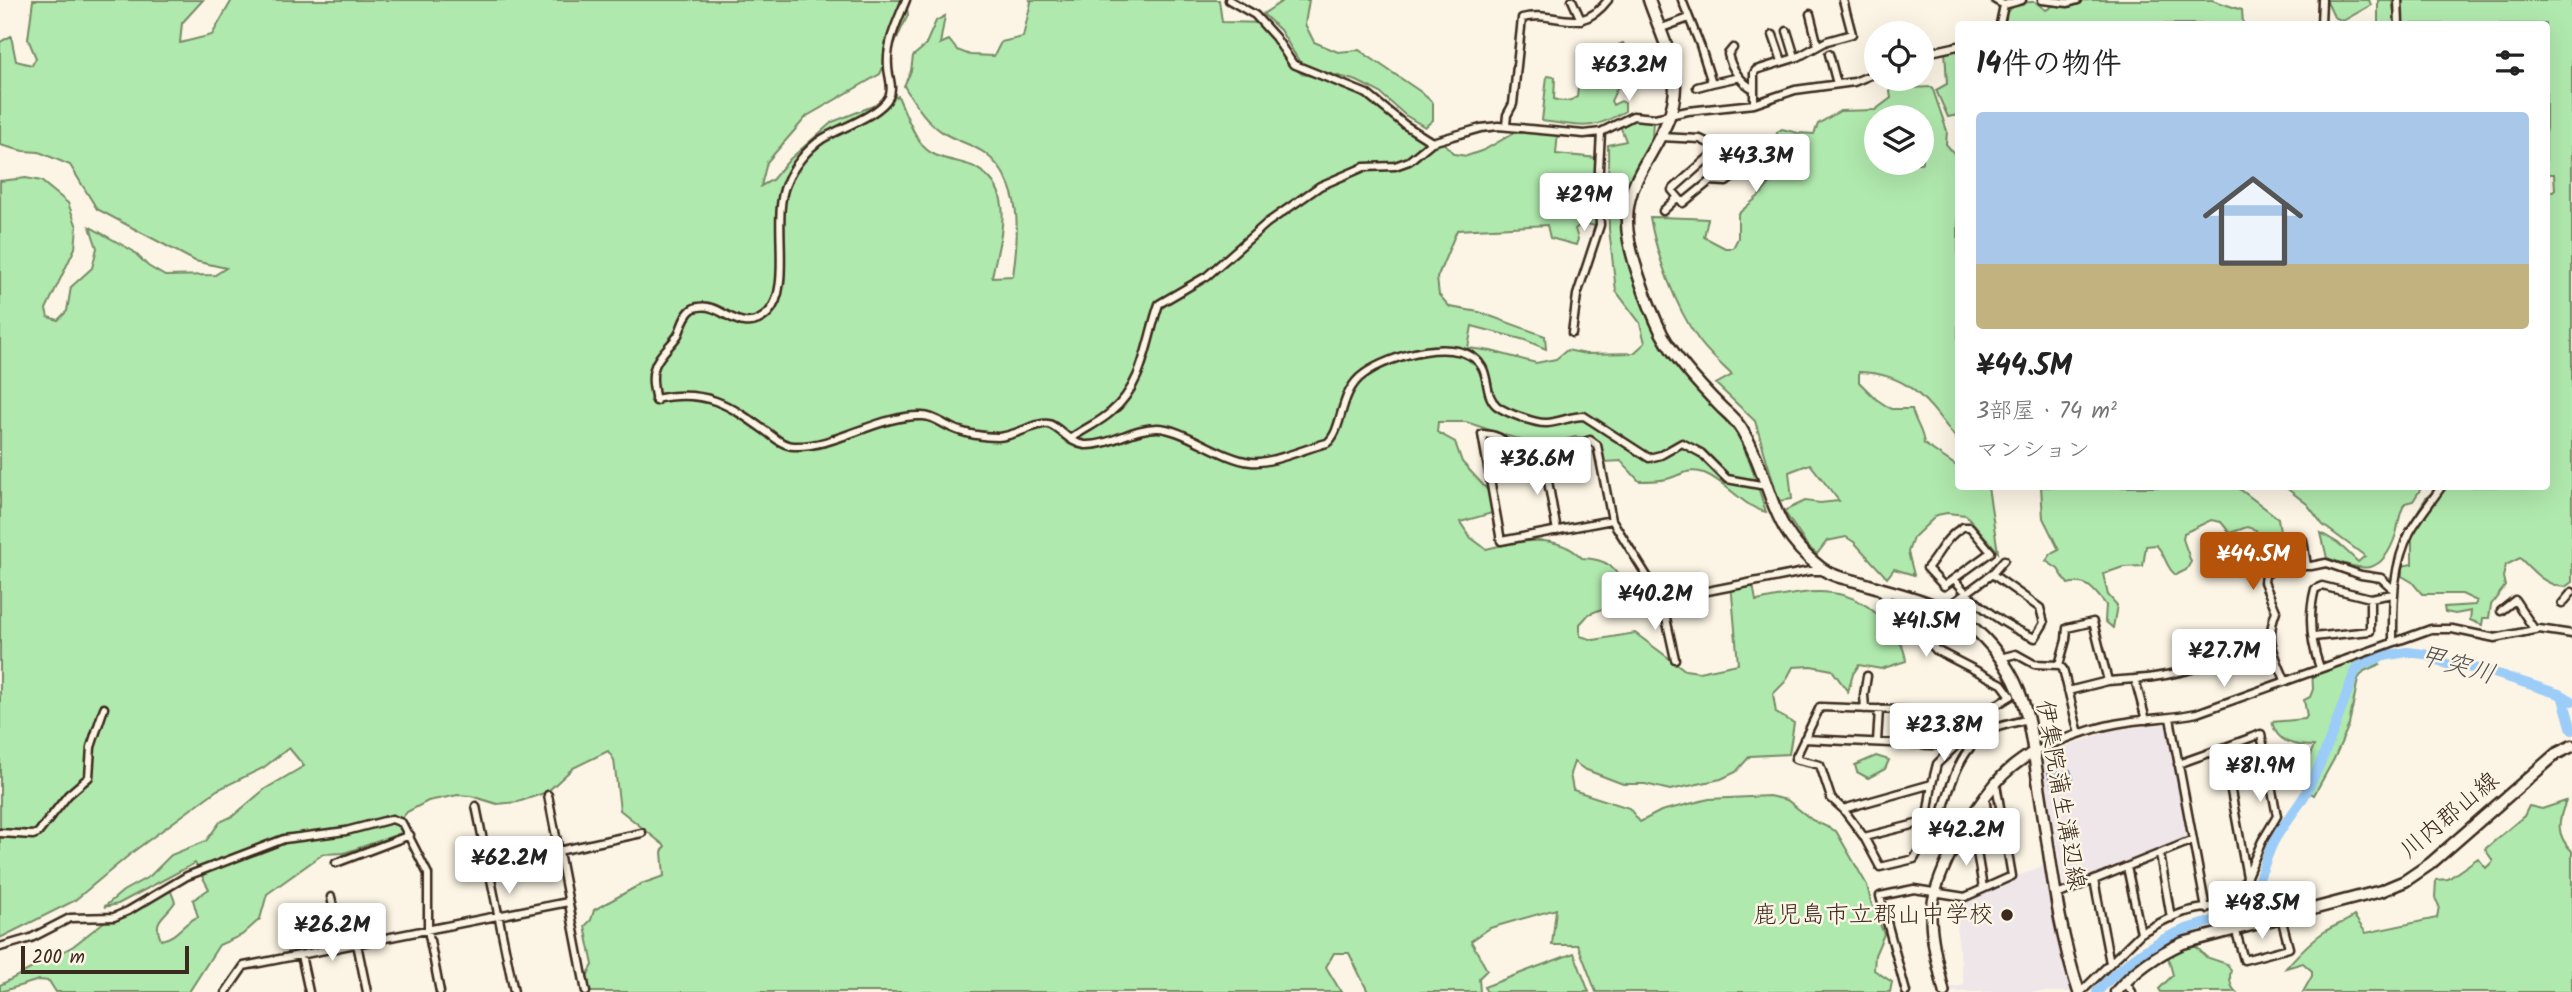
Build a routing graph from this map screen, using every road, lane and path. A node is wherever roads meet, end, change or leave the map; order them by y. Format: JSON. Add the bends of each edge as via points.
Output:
{"nodes":[{"id":1,"x":906,"y":0,"type":"edge"},
{"id":2,"x":1229,"y":0,"type":"edge"},
{"id":3,"x":1572,"y":0,"type":"edge"},
{"id":4,"x":1608,"y":0,"type":"edge"},
{"id":5,"x":1649,"y":0,"type":"edge"},
{"id":6,"x":1682,"y":0,"type":"edge"},
{"id":7,"x":1843,"y":0,"type":"edge"},
{"id":8,"x":1995,"y":0,"type":"edge"},
{"id":9,"x":2022,"y":0,"type":"edge"},
{"id":10,"x":2042,"y":0,"type":"edge"},
{"id":11,"x":2078,"y":0,"type":"edge"},
{"id":12,"x":2322,"y":0,"type":"edge"},
{"id":13,"x":2398,"y":0,"type":"edge"},
{"id":14,"x":2004,"y":5,"type":"junction"},
{"id":15,"x":1810,"y":14,"type":"dead end"},
{"id":16,"x":1689,"y":18,"type":"junction"},
{"id":17,"x":1581,"y":20,"type":"junction"},
{"id":18,"x":2001,"y":21,"type":"edge"},
{"id":19,"x":2321,"y":21,"type":"edge"},
{"id":20,"x":2399,"y":21,"type":"edge"},
{"id":21,"x":1659,"y":29,"type":"junction"},
{"id":22,"x":1787,"y":31,"type":"dead end"},
{"id":23,"x":1773,"y":36,"type":"dead end"},
{"id":24,"x":1818,"y":46,"type":"junction"},
{"id":25,"x":1955,"y":47,"type":"edge"},
{"id":26,"x":1733,"y":48,"type":"dead end"},
{"id":27,"x":1934,"y":51,"type":"edge"},
{"id":28,"x":1829,"y":54,"type":"dead end"},
{"id":29,"x":1795,"y":57,"type":"junction"},
{"id":30,"x":1782,"y":61,"type":"junction"},
{"id":31,"x":1735,"y":78,"type":"dead end"},
{"id":32,"x":1864,"y":78,"type":"edge"},
{"id":33,"x":1712,"y":83,"type":"junction"},
{"id":34,"x":1837,"y":84,"type":"junction"},
{"id":35,"x":1697,"y":87,"type":"dead end"},
{"id":36,"x":1754,"y":89,"type":"junction"},
{"id":37,"x":1754,"y":104,"type":"junction"},
{"id":38,"x":1669,"y":116,"type":"junction"},
{"id":39,"x":1506,"y":125,"type":"junction"},
{"id":40,"x":1601,"y":132,"type":"junction"},
{"id":41,"x":1661,"y":137,"type":"junction"},
{"id":42,"x":1432,"y":142,"type":"junction"},
{"id":43,"x":1719,"y":148,"type":"junction"},
{"id":44,"x":1746,"y":167,"type":"junction"},
{"id":45,"x":1773,"y":177,"type":"dead end"},
{"id":46,"x":1678,"y":197,"type":"junction"},
{"id":47,"x":1663,"y":211,"type":"dead end"},
{"id":48,"x":1572,"y":333,"type":"dead end"},
{"id":49,"x":1070,"y":439,"type":"junction"},
{"id":50,"x":1544,"y":458,"type":"junction"},
{"id":51,"x":1766,"y":486,"type":"junction"},
{"id":52,"x":2439,"y":490,"type":"edge"},
{"id":53,"x":1612,"y":520,"type":"junction"},
{"id":54,"x":1557,"y":531,"type":"junction"},
{"id":55,"x":2302,"y":540,"type":"dead end"},
{"id":56,"x":2004,"y":560,"type":"dead end"},
{"id":57,"x":2307,"y":566,"type":"junction"},
{"id":58,"x":1824,"y":571,"type":"junction"},
{"id":59,"x":1992,"y":574,"type":"junction"},
{"id":60,"x":1954,"y":579,"type":"junction"},
{"id":61,"x":1875,"y":587,"type":"junction"},
{"id":62,"x":2393,"y":591,"type":"junction"},
{"id":63,"x":2572,"y":592,"type":"edge"},
{"id":64,"x":1965,"y":593,"type":"junction"},
{"id":65,"x":2370,"y":597,"type":"junction"},
{"id":66,"x":1662,"y":600,"type":"junction"},
{"id":67,"x":2562,"y":604,"type":"dead end"},
{"id":68,"x":1946,"y":608,"type":"junction"},
{"id":69,"x":2501,"y":611,"type":"dead end"},
{"id":70,"x":2534,"y":629,"type":"junction"},
{"id":71,"x":2572,"y":634,"type":"edge"},
{"id":72,"x":2313,"y":637,"type":"junction"},
{"id":73,"x":2393,"y":641,"type":"junction"},
{"id":74,"x":2270,"y":642,"type":"junction"},
{"id":75,"x":2000,"y":657,"type":"junction"},
{"id":76,"x":1675,"y":659,"type":"dead end"},
{"id":77,"x":2059,"y":664,"type":"junction"},
{"id":78,"x":2319,"y":668,"type":"junction"},
{"id":79,"x":1867,"y":676,"type":"dead end"},
{"id":80,"x":2135,"y":680,"type":"junction"},
{"id":81,"x":2285,"y":680,"type":"junction"},
{"id":82,"x":2108,"y":681,"type":"junction"},
{"id":83,"x":2067,"y":691,"type":"junction"},
{"id":84,"x":2015,"y":695,"type":"junction"},
{"id":85,"x":104,"y":708,"type":"dead end"},
{"id":86,"x":1865,"y":709,"type":"junction"},
{"id":87,"x":1879,"y":709,"type":"junction"},
{"id":88,"x":1978,"y":717,"type":"junction"},
{"id":89,"x":2028,"y":719,"type":"junction"},
{"id":90,"x":2170,"y":719,"type":"junction"},
{"id":91,"x":2146,"y":720,"type":"junction"},
{"id":92,"x":2078,"y":734,"type":"junction"},
{"id":93,"x":1804,"y":739,"type":"junction"},
{"id":94,"x":1877,"y":742,"type":"junction"},
{"id":95,"x":1954,"y":746,"type":"junction"},
{"id":96,"x":2572,"y":746,"type":"edge"},
{"id":97,"x":2223,"y":748,"type":"junction"},
{"id":98,"x":2033,"y":752,"type":"junction"},
{"id":99,"x":2178,"y":764,"type":"junction"},
{"id":100,"x":1996,"y":782,"type":"junction"},
{"id":101,"x":1932,"y":784,"type":"junction"},
{"id":102,"x":548,"y":795,"type":"dead end"},
{"id":103,"x":1985,"y":798,"type":"junction"},
{"id":104,"x":476,"y":806,"type":"dead end"},
{"id":105,"x":1843,"y":810,"type":"junction"},
{"id":106,"x":1928,"y":821,"type":"junction"},
{"id":107,"x":1990,"y":829,"type":"dead end"},
{"id":108,"x":0,"y":833,"type":"edge"},
{"id":109,"x":642,"y":833,"type":"dead end"},
{"id":110,"x":410,"y":835,"type":"junction"},
{"id":111,"x":1864,"y":837,"type":"junction"},
{"id":112,"x":1960,"y":838,"type":"junction"},
{"id":113,"x":2193,"y":840,"type":"junction"},
{"id":114,"x":558,"y":851,"type":"junction"},
{"id":115,"x":2160,"y":854,"type":"junction"},
{"id":116,"x":336,"y":863,"type":"dead end"},
{"id":117,"x":2127,"y":867,"type":"junction"},
{"id":118,"x":2247,"y":877,"type":"junction"},
{"id":119,"x":2094,"y":880,"type":"junction"},
{"id":120,"x":1983,"y":888,"type":"junction"},
{"id":121,"x":1935,"y":892,"type":"junction"},
{"id":122,"x":2057,"y":895,"type":"junction"},
{"id":123,"x":331,"y":897,"type":"dead end"},
{"id":124,"x":568,"y":902,"type":"junction"},
{"id":125,"x":2206,"y":909,"type":"junction"},
{"id":126,"x":499,"y":916,"type":"junction"},
{"id":127,"x":2281,"y":917,"type":"junction"},
{"id":128,"x":2171,"y":918,"type":"junction"},
{"id":129,"x":2235,"y":928,"type":"junction"},
{"id":130,"x":428,"y":930,"type":"junction"},
{"id":131,"x":2141,"y":933,"type":"junction"},
{"id":132,"x":357,"y":944,"type":"junction"},
{"id":133,"x":0,"y":947,"type":"edge"},
{"id":134,"x":338,"y":948,"type":"junction"},
{"id":135,"x":301,"y":956,"type":"junction"},
{"id":136,"x":2110,"y":963,"type":"junction"},
{"id":137,"x":2124,"y":982,"type":"junction"},
{"id":138,"x":226,"y":992,"type":"edge"},
{"id":139,"x":309,"y":992,"type":"edge"},
{"id":140,"x":367,"y":992,"type":"edge"},
{"id":141,"x":440,"y":992,"type":"edge"},
{"id":142,"x":514,"y":992,"type":"edge"},
{"id":143,"x":586,"y":992,"type":"edge"},
{"id":144,"x":1906,"y":992,"type":"edge"},
{"id":145,"x":1944,"y":992,"type":"edge"},
{"id":146,"x":2080,"y":992,"type":"edge"},
{"id":147,"x":2116,"y":992,"type":"edge"},
{"id":148,"x":2132,"y":992,"type":"edge"}],
"edges":[{"from":1,"to":49,"type":"street","via":[[889,47],[888,100],[820,140],[785,184],[779,211],[780,273],[775,302],[767,313],[745,322],[706,306],[692,309],[653,369],[656,401],[689,395],[722,402],[779,440],[796,446],[921,416],[955,430],[999,437],[1050,424]]},
{"from":2,"to":42,"type":"street","via":[[1255,15],[1293,64],[1367,94]]},
{"from":3,"to":17,"type":"street"},
{"from":4,"to":17,"type":"street"},
{"from":5,"to":21,"type":"main road","name":"伊集院蒲生溝辺線"},
{"from":6,"to":16,"type":"street"},
{"from":7,"to":24,"type":"street","via":[[1852,34]]},
{"from":8,"to":14,"type":"street"},
{"from":9,"to":14,"type":"street"},
{"from":10,"to":11,"type":"street"},
{"from":12,"to":19,"type":"street"},
{"from":13,"to":20,"type":"street"},
{"from":14,"to":18,"type":"street"},
{"from":15,"to":24,"type":"street"},
{"from":16,"to":21,"type":"street"},
{"from":16,"to":33,"type":"street"},
{"from":17,"to":39,"type":"street","via":[[1522,18]]},
{"from":21,"to":38,"type":"main road","name":"伊集院蒲生溝辺線","via":[[1675,89]]},
{"from":22,"to":29,"type":"street"},
{"from":23,"to":30,"type":"street"},
{"from":24,"to":29,"type":"street"},
{"from":25,"to":27,"type":"street"},
{"from":26,"to":36,"type":"street","via":[[1728,54],[1730,61],[1743,84]]},
{"from":28,"to":34,"type":"street"},
{"from":29,"to":30,"type":"street"},
{"from":30,"to":36,"type":"street","via":[[1756,70]]},
{"from":31,"to":33,"type":"street"},
{"from":32,"to":34,"type":"street"},
{"from":33,"to":35,"type":"street"},
{"from":34,"to":37,"type":"street","via":[[1795,90]]},
{"from":36,"to":37,"type":"street"},
{"from":37,"to":38,"type":"street"},
{"from":38,"to":40,"type":"street","via":[[1633,116]]},
{"from":38,"to":41,"type":"main road","name":"伊集院蒲生溝辺線"},
{"from":39,"to":40,"type":"street"},
{"from":39,"to":42,"type":"street"},
{"from":40,"to":48,"type":"street","via":[[1600,225],[1577,295]]},
{"from":41,"to":43,"type":"street","via":[[1700,139]]},
{"from":41,"to":51,"type":"main road","name":"伊集院蒲生溝辺線","via":[[1629,202],[1629,243],[1663,336],[1741,428]]},
{"from":42,"to":49,"type":"street","via":[[1409,161],[1364,167],[1320,187],[1266,223],[1207,276],[1165,299],[1159,304],[1141,368],[1125,399]]},
{"from":43,"to":44,"type":"street","via":[[1732,152]]},
{"from":43,"to":46,"type":"street","via":[[1672,190]]},
{"from":44,"to":45,"type":"street","via":[[1759,181]]},
{"from":44,"to":46,"type":"street","via":[[1726,183],[1710,181],[1683,203]]},
{"from":46,"to":47,"type":"street"},
{"from":49,"to":51,"type":"street","via":[[1089,445],[1157,428],[1242,461],[1261,462],[1334,438],[1351,387],[1377,365],[1443,350],[1477,360],[1490,397],[1511,413],[1546,424],[1584,416],[1648,458],[1682,443],[1701,453],[1727,479]]},
{"from":50,"to":53,"type":"street","via":[[1590,440],[1597,445]]},
{"from":50,"to":54,"type":"street"},
{"from":50,"to":54,"type":"street","via":[[1521,454],[1501,437],[1482,434],[1501,541]]},
{"from":51,"to":58,"type":"main road","name":"伊集院蒲生溝辺線","via":[[1786,532]]},
{"from":52,"to":62,"type":"street","via":[[2410,532]]},
{"from":53,"to":54,"type":"street"},
{"from":53,"to":66,"type":"street"},
{"from":55,"to":57,"type":"street"},
{"from":56,"to":59,"type":"street"},
{"from":57,"to":62,"type":"street","via":[[2326,563],[2381,578]]},
{"from":57,"to":74,"type":"street","via":[[2279,566],[2265,575],[2276,611]]},
{"from":58,"to":61,"type":"main road","name":"伊集院蒲生溝辺線"},
{"from":58,"to":66,"type":"street"},
{"from":59,"to":64,"type":"street"},
{"from":59,"to":64,"type":"street","via":[[2040,608],[2044,623],[2035,638]]},
{"from":60,"to":60,"type":"street","via":[[1991,552],[1970,527],[1949,535],[1927,568],[1944,586]]},
{"from":60,"to":64,"type":"street"},
{"from":61,"to":68,"type":"main road","name":"伊集院蒲生溝辺線"},
{"from":61,"to":84,"type":"street","via":[[1936,650]]},
{"from":62,"to":65,"type":"street"},
{"from":62,"to":73,"type":"street"},
{"from":63,"to":67,"type":"street"},
{"from":64,"to":68,"type":"street"},
{"from":65,"to":72,"type":"street","via":[[2370,631]]},
{"from":65,"to":72,"type":"street","via":[[2322,586],[2315,589],[2310,608]]},
{"from":66,"to":76,"type":"street"},
{"from":68,"to":75,"type":"main road","name":"伊集院蒲生溝辺線","via":[[1973,627]]},
{"from":69,"to":70,"type":"street","via":[[2515,600]]},
{"from":70,"to":71,"type":"street"},
{"from":70,"to":73,"type":"street","via":[[2495,638],[2442,628]]},
{"from":72,"to":78,"type":"street"},
{"from":73,"to":78,"type":"street"},
{"from":74,"to":80,"type":"street","via":[[2219,662]]},
{"from":74,"to":81,"type":"street"},
{"from":75,"to":77,"type":"street","via":[[2016,654],[2034,664]]},
{"from":75,"to":84,"type":"main road","name":"伊集院蒲生溝辺線"},
{"from":77,"to":82,"type":"street","via":[[2067,628],[2093,622]]},
{"from":77,"to":83,"type":"street"},
{"from":78,"to":81,"type":"street"},
{"from":79,"to":86,"type":"street"},
{"from":80,"to":82,"type":"street"},
{"from":80,"to":91,"type":"street"},
{"from":81,"to":90,"type":"street"},
{"from":82,"to":83,"type":"street"},
{"from":83,"to":92,"type":"street"},
{"from":84,"to":88,"type":"street"},
{"from":84,"to":89,"type":"main road","name":"伊集院蒲生溝辺線"},
{"from":85,"to":108,"type":"street","via":[[91,747],[87,781],[68,795],[38,833]]},
{"from":86,"to":87,"type":"street"},
{"from":86,"to":93,"type":"street","via":[[1820,707]]},
{"from":87,"to":88,"type":"street"},
{"from":87,"to":94,"type":"street"},
{"from":88,"to":95,"type":"street","via":[[1974,728]]},
{"from":89,"to":98,"type":"main road","name":"伊集院蒲生溝辺線"},
{"from":89,"to":112,"type":"street","via":[[1993,728],[1970,747],[1953,774],[1939,826]]},
{"from":90,"to":91,"type":"street"},
{"from":90,"to":99,"type":"street"},
{"from":91,"to":92,"type":"street"},
{"from":92,"to":98,"type":"street"},
{"from":93,"to":94,"type":"street"},
{"from":93,"to":105,"type":"street","via":[[1795,759],[1820,765],[1831,798]]},
{"from":94,"to":95,"type":"street"},
{"from":95,"to":101,"type":"street","via":[[1937,764]]},
{"from":96,"to":127,"type":"main road","name":"川内郡山線","via":[[2530,774],[2405,881]]},
{"from":97,"to":99,"type":"street"},
{"from":97,"to":118,"type":"street"},
{"from":97,"to":118,"type":"street","via":[[2261,734],[2277,816]]},
{"from":98,"to":100,"type":"street"},
{"from":98,"to":122,"type":"main road","name":"伊集院蒲生溝辺線"},
{"from":99,"to":113,"type":"street"},
{"from":100,"to":103,"type":"street"},
{"from":100,"to":120,"type":"street","via":[[2012,876]]},
{"from":101,"to":105,"type":"street"},
{"from":101,"to":106,"type":"street"},
{"from":102,"to":114,"type":"street"},
{"from":103,"to":107,"type":"street"},
{"from":103,"to":112,"type":"street"},
{"from":104,"to":126,"type":"street"},
{"from":105,"to":111,"type":"street"},
{"from":106,"to":111,"type":"street"},
{"from":106,"to":111,"type":"street","via":[[1914,859],[1880,867]]},
{"from":109,"to":114,"type":"street"},
{"from":110,"to":116,"type":"street"},
{"from":110,"to":130,"type":"street","via":[[428,874]]},
{"from":110,"to":133,"type":"street","via":[[402,823],[392,819],[284,839],[187,876],[119,915],[70,918],[31,938]]},
{"from":112,"to":120,"type":"street","via":[[1976,846]]},
{"from":112,"to":121,"type":"street"},
{"from":113,"to":115,"type":"street"},
{"from":113,"to":125,"type":"street"},
{"from":114,"to":124,"type":"street"},
{"from":115,"to":117,"type":"street"},
{"from":115,"to":128,"type":"street"},
{"from":117,"to":119,"type":"street"},
{"from":117,"to":131,"type":"street"},
{"from":118,"to":125,"type":"street","via":[[2238,896]]},
{"from":119,"to":122,"type":"street"},
{"from":119,"to":136,"type":"street"},
{"from":120,"to":121,"type":"street","via":[[1965,897]]},
{"from":121,"to":144,"type":"street","via":[[1914,889],[1880,896]]},
{"from":121,"to":145,"type":"street","via":[[1931,918]]},
{"from":122,"to":146,"type":"main road","name":"伊集院蒲生溝辺線"},
{"from":123,"to":134,"type":"street"},
{"from":124,"to":126,"type":"street"},
{"from":124,"to":143,"type":"street"},
{"from":125,"to":128,"type":"street"},
{"from":126,"to":130,"type":"street"},
{"from":126,"to":142,"type":"street"},
{"from":127,"to":129,"type":"main road","name":"川内郡山線"},
{"from":127,"to":129,"type":"street","via":[[2289,948],[2245,960]]},
{"from":128,"to":131,"type":"street"},
{"from":129,"to":137,"type":"main road","name":"川内郡山線","via":[[2162,952]]},
{"from":130,"to":132,"type":"street"},
{"from":130,"to":141,"type":"street"},
{"from":131,"to":136,"type":"street"},
{"from":132,"to":134,"type":"street"},
{"from":132,"to":140,"type":"street"},
{"from":134,"to":135,"type":"street"},
{"from":135,"to":138,"type":"street","via":[[244,966]]},
{"from":135,"to":139,"type":"street"},
{"from":136,"to":146,"type":"street"},
{"from":137,"to":147,"type":"main road","name":"川内郡山線"},
{"from":137,"to":148,"type":"street"}]}
